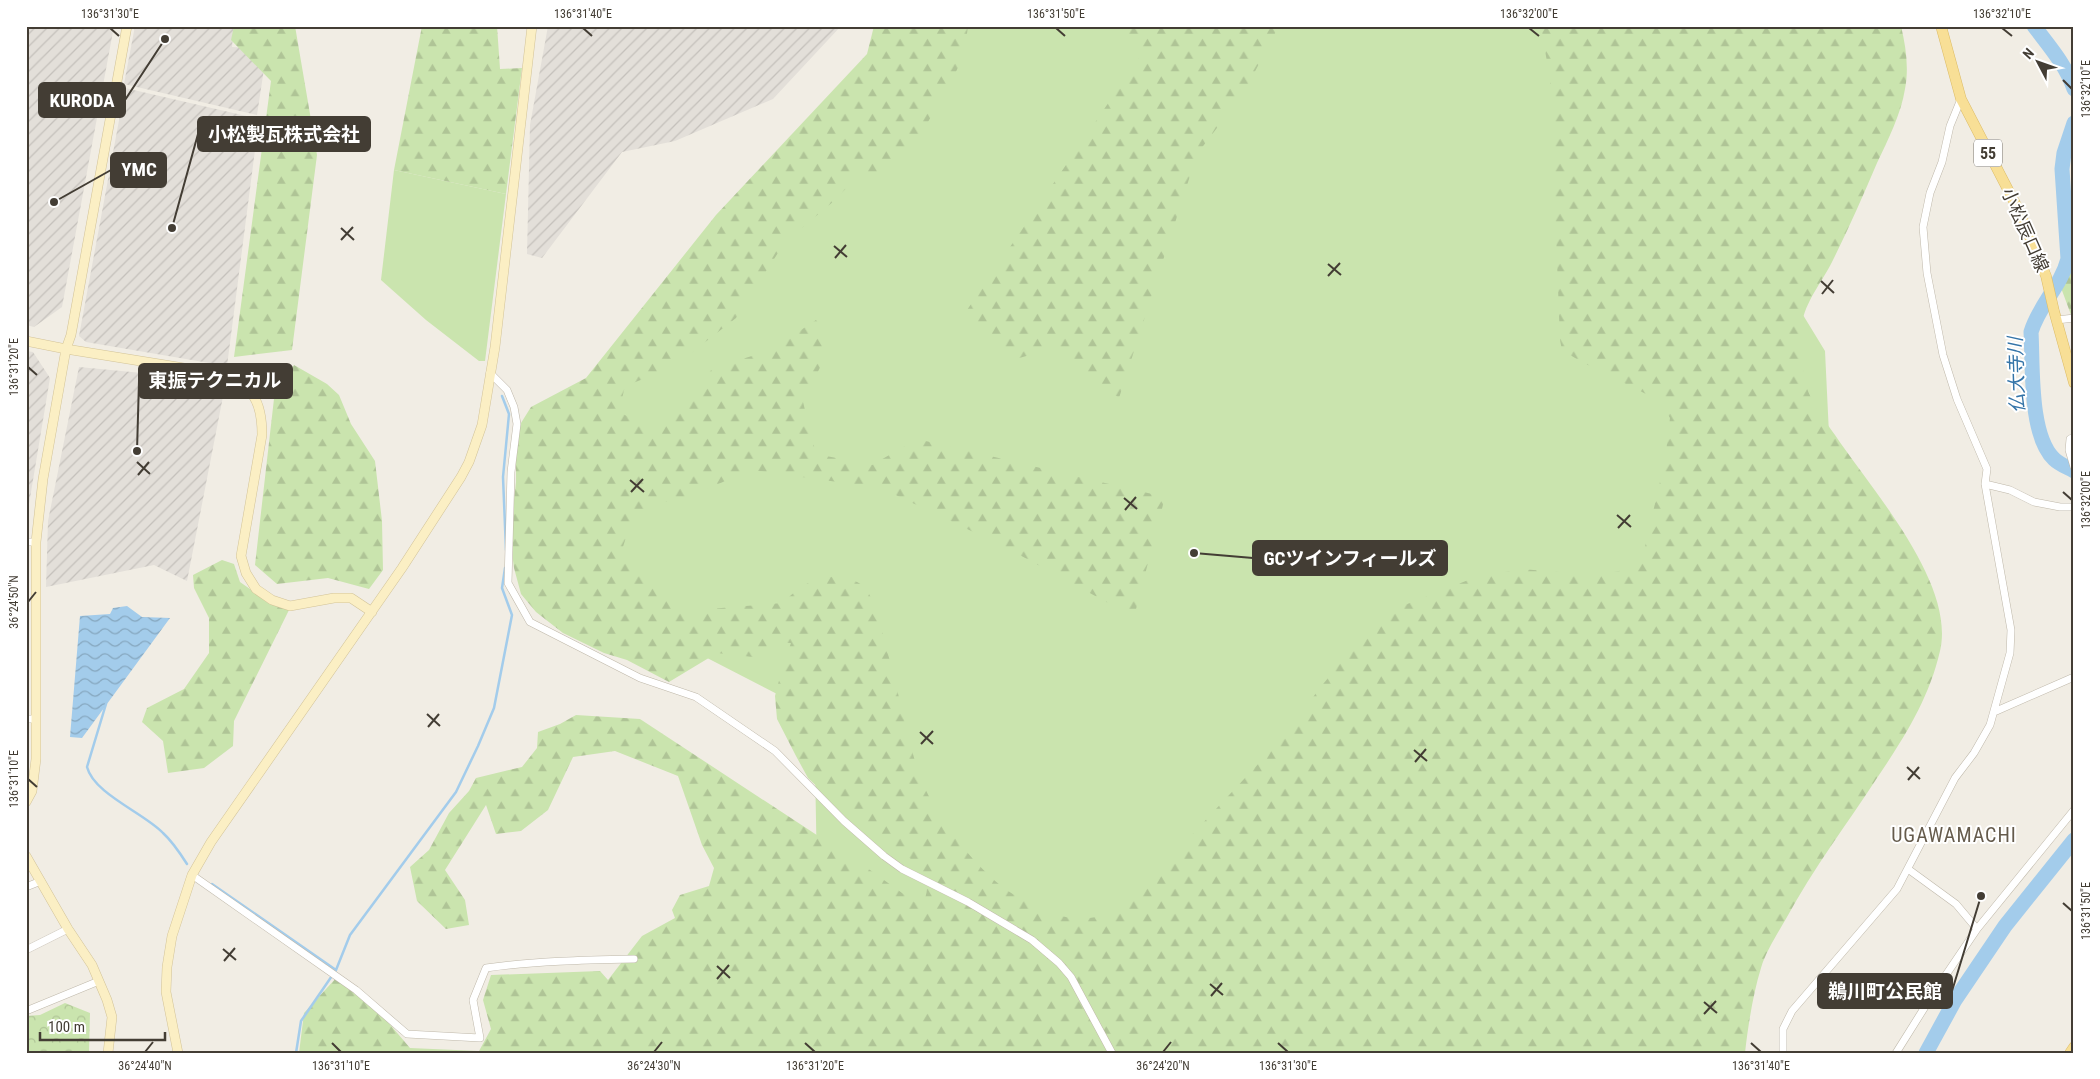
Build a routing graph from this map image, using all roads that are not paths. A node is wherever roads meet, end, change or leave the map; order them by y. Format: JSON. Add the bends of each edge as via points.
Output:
{"nodes":[{"id":1,"x":127,"y":26,"type":"edge"},
{"id":2,"x":532,"y":26,"type":"edge"},
{"id":3,"x":1941,"y":26,"type":"edge"},
{"id":4,"x":1961,"y":99,"type":"junction"},
{"id":5,"x":2055,"y":315,"type":"junction"},
{"id":6,"x":2074,"y":318,"type":"edge"},
{"id":7,"x":26,"y":341,"type":"edge"},
{"id":8,"x":66,"y":349,"type":"junction"},
{"id":9,"x":490,"y":373,"type":"junction"},
{"id":10,"x":2074,"y":383,"type":"edge"},
{"id":11,"x":2074,"y":437,"type":"edge"},
{"id":12,"x":2074,"y":467,"type":"edge"},
{"id":13,"x":1985,"y":484,"type":"junction"},
{"id":14,"x":2074,"y":507,"type":"edge"},
{"id":15,"x":31,"y":542,"type":"edge"},
{"id":16,"x":31,"y":601,"type":"edge"},
{"id":17,"x":372,"y":612,"type":"junction"},
{"id":18,"x":2074,"y":677,"type":"edge"},
{"id":19,"x":1994,"y":712,"type":"junction"},
{"id":20,"x":31,"y":719,"type":"edge"},
{"id":21,"x":26,"y":802,"type":"edge"},
{"id":22,"x":2074,"y":810,"type":"edge"},
{"id":23,"x":26,"y":856,"type":"edge"},
{"id":24,"x":1908,"y":869,"type":"junction"},
{"id":25,"x":192,"y":875,"type":"junction"},
{"id":26,"x":41,"y":881,"type":"junction"},
{"id":27,"x":26,"y":887,"type":"edge"},
{"id":28,"x":68,"y":929,"type":"junction"},
{"id":29,"x":1977,"y":929,"type":"junction"},
{"id":30,"x":26,"y":950,"type":"edge"},
{"id":31,"x":634,"y":959,"type":"dead end"},
{"id":32,"x":99,"y":981,"type":"junction"},
{"id":33,"x":26,"y":1011,"type":"edge"},
{"id":34,"x":2074,"y":1047,"type":"edge"},
{"id":35,"x":108,"y":1053,"type":"edge"},
{"id":36,"x":178,"y":1053,"type":"edge"},
{"id":37,"x":1112,"y":1053,"type":"edge"},
{"id":38,"x":1783,"y":1053,"type":"edge"},
{"id":39,"x":1896,"y":1053,"type":"edge"},
{"id":40,"x":2070,"y":1053,"type":"edge"}],
"edges":[{"from":1,"to":8,"type":"street"},
{"from":2,"to":9,"type":"street"},
{"from":3,"to":4,"type":"main road","name":"小松辰口線","number":"55"},
{"from":4,"to":5,"type":"main road","name":"小松辰口線","number":"55","via":[[2019,211],[2046,276]]},
{"from":4,"to":13,"type":"street","via":[[1930,193],[1923,227],[1927,273],[1943,355],[1987,469]]},
{"from":5,"to":6,"type":"street"},
{"from":5,"to":10,"type":"main road","name":"小松辰口線","number":"55"},
{"from":7,"to":8,"type":"street"},
{"from":8,"to":15,"type":"street"},
{"from":8,"to":17,"type":"street","via":[[221,374],[250,390],[262,417],[262,435],[241,556],[246,574],[263,595],[290,606],[351,598]]},
{"from":9,"to":17,"type":"street","via":[[482,425],[461,477]]},
{"from":9,"to":37,"type":"street","via":[[507,390],[514,407],[516,424],[511,472],[508,583],[530,622],[640,678],[696,697],[775,751],[844,822],[884,856],[1032,940],[1071,977]]},
{"from":11,"to":12,"type":"street","via":[[2070,439],[2069,450]]},
{"from":13,"to":14,"type":"street","via":[[2010,490],[2034,502]]},
{"from":13,"to":19,"type":"street","via":[[2011,630],[2010,653]]},
{"from":15,"to":16,"type":"street"},
{"from":16,"to":20,"type":"street"},
{"from":17,"to":25,"type":"street","via":[[211,842]]},
{"from":18,"to":19,"type":"street"},
{"from":19,"to":24,"type":"street","via":[[1990,725],[1952,784]]},
{"from":20,"to":21,"type":"street","via":[[35,767],[32,791]]},
{"from":22,"to":29,"type":"street"},
{"from":23,"to":26,"type":"street"},
{"from":24,"to":29,"type":"street","via":[[1956,904]]},
{"from":24,"to":38,"type":"street","via":[[1897,889],[1792,1011],[1783,1029]]},
{"from":25,"to":31,"type":"street","via":[[333,974],[407,1034],[480,1038],[473,1000],[486,968],[566,960]]},
{"from":25,"to":36,"type":"street","via":[[172,936],[167,967],[166,992]]},
{"from":26,"to":27,"type":"street"},
{"from":26,"to":28,"type":"street"},
{"from":28,"to":30,"type":"street"},
{"from":28,"to":32,"type":"street"},
{"from":29,"to":39,"type":"street"},
{"from":32,"to":33,"type":"street"},
{"from":32,"to":35,"type":"street","via":[[112,1017]]},
{"from":34,"to":40,"type":"main road"}]}
